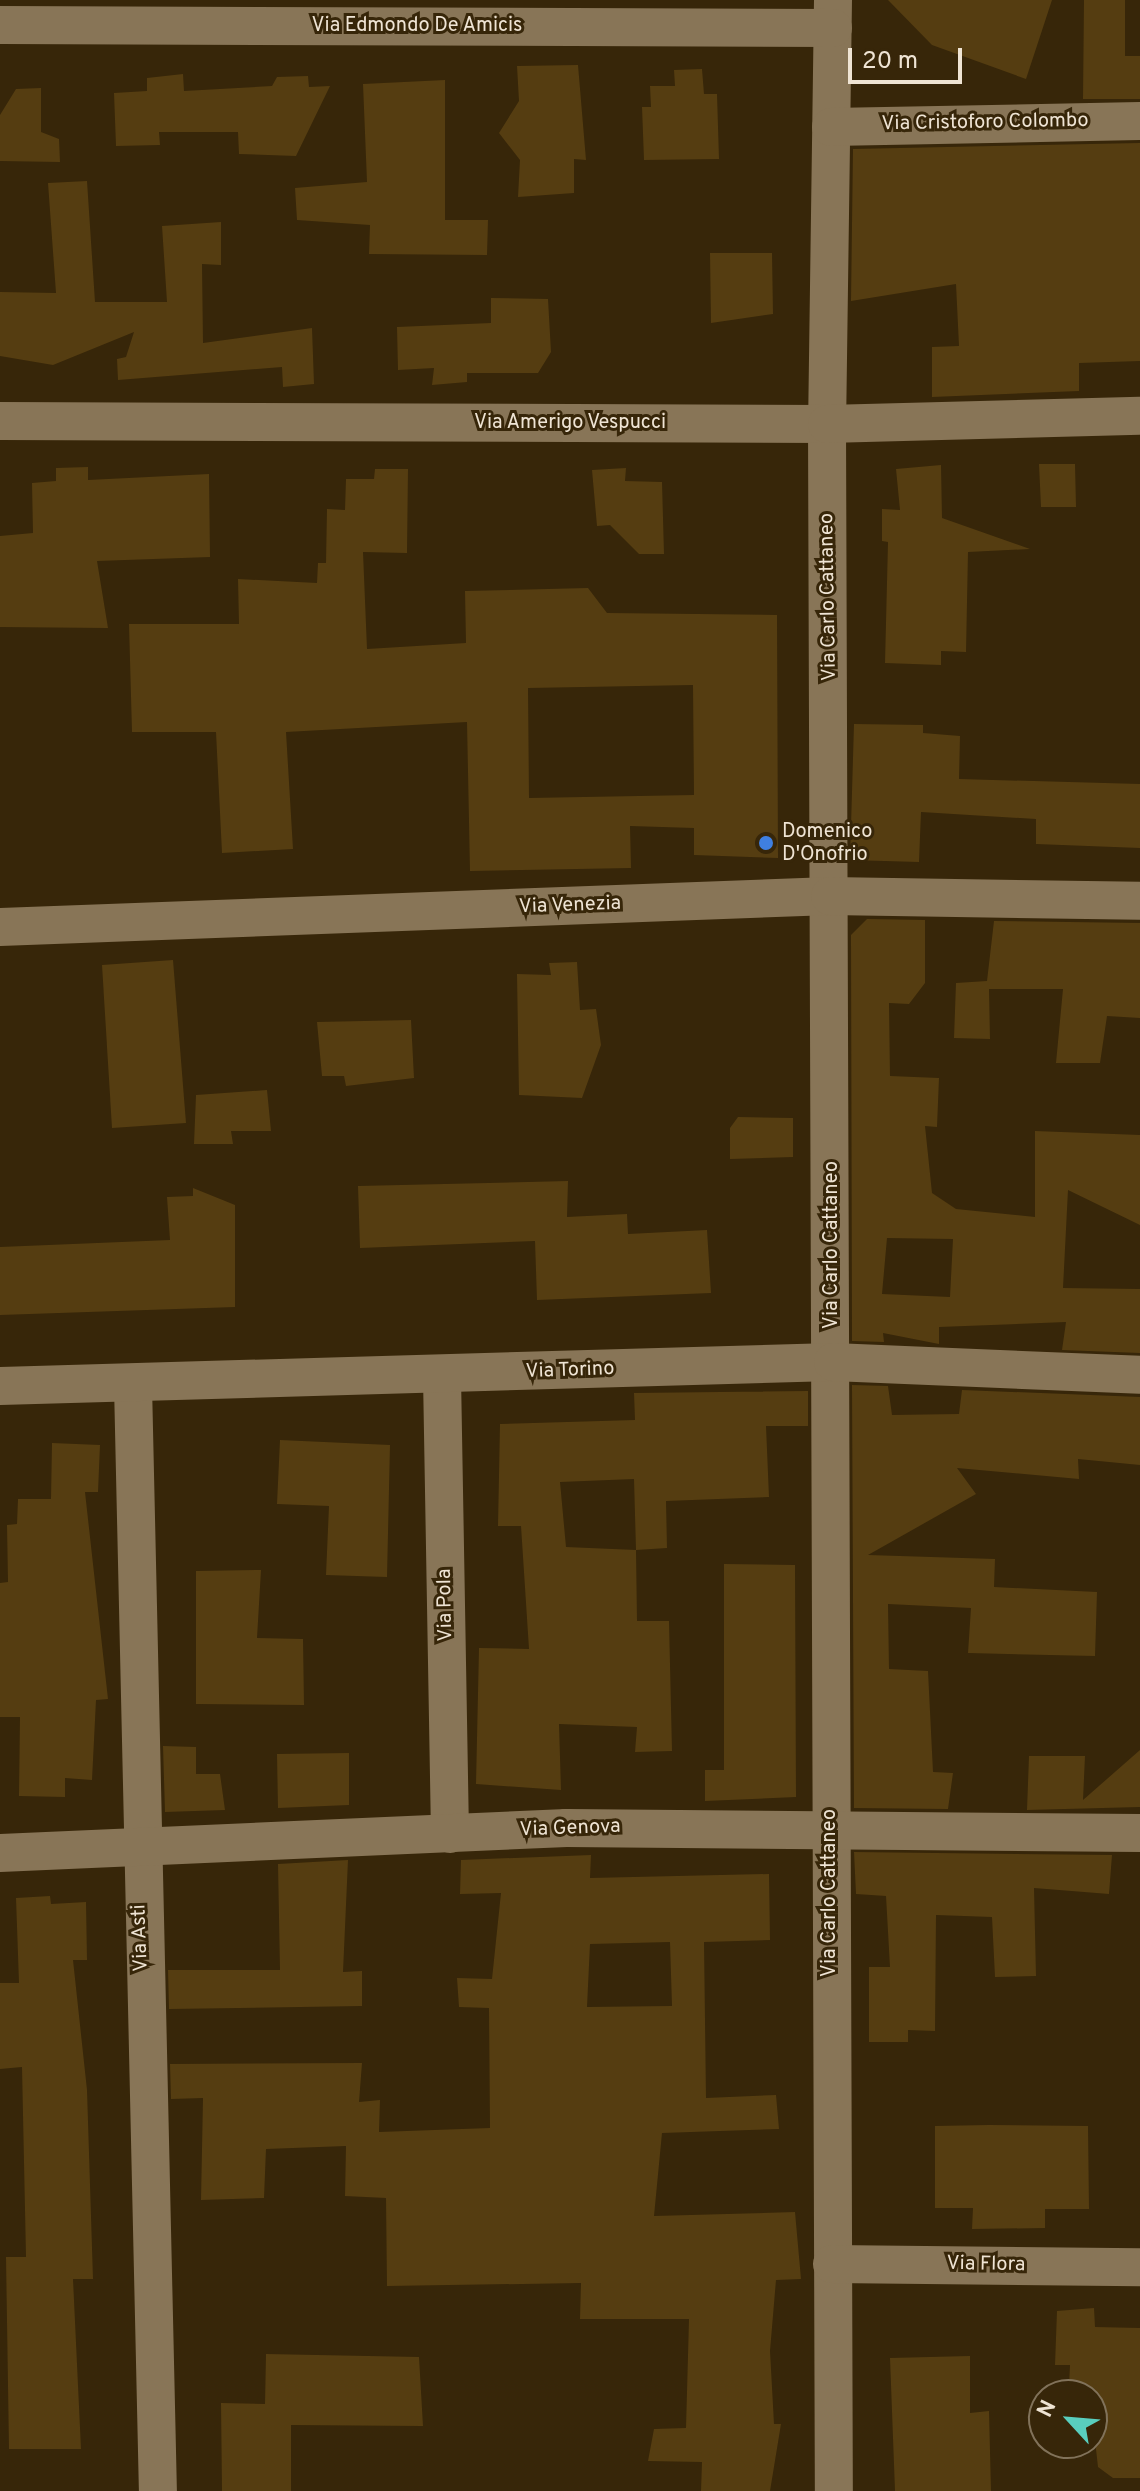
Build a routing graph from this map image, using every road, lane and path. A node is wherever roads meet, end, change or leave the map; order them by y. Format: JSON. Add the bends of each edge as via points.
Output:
{"nodes":[{"id":1,"x":833,"y":14,"type":"edge"},
{"id":2,"x":0,"y":25,"type":"edge"},
{"id":3,"x":1140,"y":121,"type":"edge"},
{"id":4,"x":831,"y":127,"type":"junction"},
{"id":5,"x":1140,"y":416,"type":"edge"},
{"id":6,"x":0,"y":421,"type":"edge"},
{"id":7,"x":827,"y":424,"type":"junction"},
{"id":8,"x":830,"y":896,"type":"junction"},
{"id":9,"x":1140,"y":901,"type":"edge"},
{"id":10,"x":0,"y":927,"type":"edge"},
{"id":11,"x":833,"y":1362,"type":"junction"},
{"id":12,"x":1140,"y":1375,"type":"edge"},
{"id":13,"x":442,"y":1376,"type":"junction"},
{"id":14,"x":133,"y":1385,"type":"junction"},
{"id":15,"x":0,"y":1386,"type":"edge"},
{"id":16,"x":830,"y":1826,"type":"junction"},
{"id":17,"x":1140,"y":1833,"type":"edge"},
{"id":18,"x":450,"y":1834,"type":"junction"},
{"id":19,"x":139,"y":1848,"type":"junction"},
{"id":20,"x":0,"y":1853,"type":"edge"},
{"id":21,"x":832,"y":2264,"type":"junction"},
{"id":22,"x":1140,"y":2267,"type":"edge"},
{"id":23,"x":158,"y":2491,"type":"edge"},
{"id":24,"x":834,"y":2491,"type":"edge"}],
"edges":[{"from":1,"to":2,"type":"street","name":"Via Edmondo De Amicis"},
{"from":1,"to":4,"type":"street","name":"Via Carlo Cattaneo"},
{"from":3,"to":4,"type":"street","name":"Via Cristoforo Colombo"},
{"from":4,"to":7,"type":"street","name":"Via Carlo Cattaneo"},
{"from":5,"to":7,"type":"street","name":"Via Amerigo Vespucci"},
{"from":6,"to":7,"type":"street","name":"Via Amerigo Vespucci"},
{"from":7,"to":8,"type":"street","name":"Via Carlo Cattaneo"},
{"from":8,"to":9,"type":"street","name":"Via Venezia"},
{"from":8,"to":10,"type":"street","name":"Via Venezia"},
{"from":8,"to":11,"type":"street","name":"Via Carlo Cattaneo"},
{"from":11,"to":12,"type":"street","name":"Via Torino"},
{"from":11,"to":13,"type":"street","name":"Via Torino"},
{"from":11,"to":16,"type":"street","name":"Via Carlo Cattaneo"},
{"from":13,"to":14,"type":"street","name":"Via Torino"},
{"from":13,"to":18,"type":"street","name":"Via Pola"},
{"from":14,"to":15,"type":"street","name":"Via Torino"},
{"from":14,"to":19,"type":"street","name":"Via Asti"},
{"from":16,"to":17,"type":"street","name":"Via Genova"},
{"from":16,"to":18,"type":"street","name":"Via Genova"},
{"from":16,"to":21,"type":"street","name":"Via Carlo Cattaneo"},
{"from":18,"to":19,"type":"street","name":"Via Genova"},
{"from":19,"to":20,"type":"street","name":"Via Genova"},
{"from":19,"to":23,"type":"street","name":"Via Asti"},
{"from":21,"to":22,"type":"street","name":"Via Flora"},
{"from":21,"to":24,"type":"street","name":"Via Carlo Cattaneo"}]}
